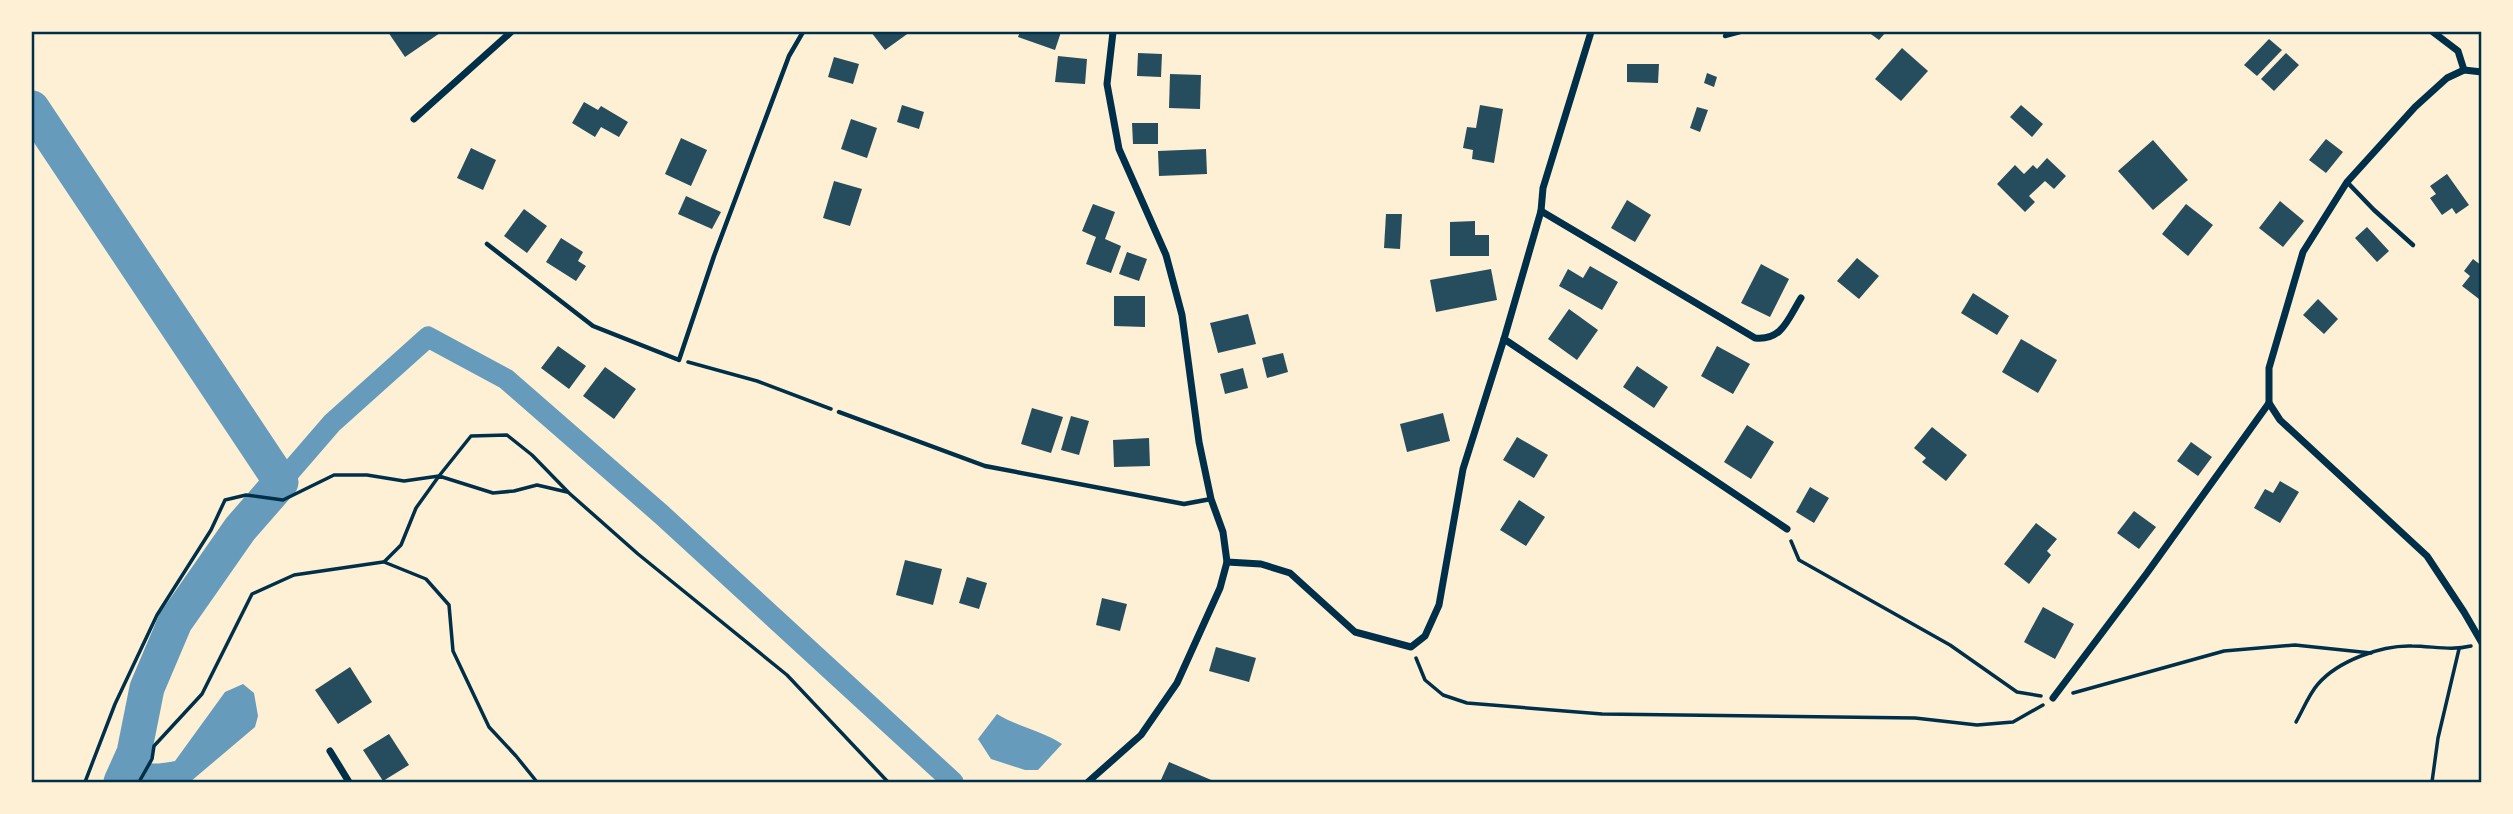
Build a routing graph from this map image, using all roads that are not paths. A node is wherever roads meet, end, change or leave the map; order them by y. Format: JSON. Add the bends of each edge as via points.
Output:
{"nodes":[{"id":1,"x":511,"y":32,"type":"edge"},
{"id":2,"x":803,"y":32,"type":"edge"},
{"id":3,"x":1113,"y":32,"type":"edge"},
{"id":4,"x":1591,"y":32,"type":"edge"},
{"id":5,"x":1741,"y":32,"type":"edge"},
{"id":6,"x":2432,"y":32,"type":"edge"},
{"id":7,"x":1725,"y":36,"type":"dead end"},
{"id":8,"x":2464,"y":70,"type":"junction"},
{"id":9,"x":2482,"y":72,"type":"edge"},
{"id":10,"x":414,"y":118,"type":"dead end"},
{"id":11,"x":2347,"y":182,"type":"junction"},
{"id":12,"x":1541,"y":211,"type":"junction"},
{"id":13,"x":487,"y":244,"type":"dead end"},
{"id":14,"x":2413,"y":245,"type":"dead end"},
{"id":15,"x":1801,"y":298,"type":"dead end"},
{"id":16,"x":1504,"y":339,"type":"junction"},
{"id":17,"x":2269,"y":403,"type":"junction"},
{"id":18,"x":839,"y":412,"type":"road end"},
{"id":19,"x":1211,"y":499,"type":"junction"},
{"id":20,"x":1787,"y":529,"type":"road end"},
{"id":21,"x":1227,"y":562,"type":"junction"},
{"id":22,"x":2482,"y":643,"type":"edge"},
{"id":23,"x":2053,"y":698,"type":"road end"},
{"id":24,"x":330,"y":751,"type":"dead end"},
{"id":25,"x":349,"y":782,"type":"edge"},
{"id":26,"x":1088,"y":782,"type":"edge"}],
"edges":[{"from":1,"to":10,"type":"street"},
{"from":2,"to":13,"type":"lane","via":[[789,55],[680,360],[593,326]]},
{"from":3,"to":19,"type":"street","via":[[1107,85],[1112,121],[1118,149],[1166,255],[1182,315]]},
{"from":4,"to":12,"type":"street","via":[[1543,188]]},
{"from":5,"to":7,"type":"lane"},
{"from":6,"to":8,"type":"street","via":[[2458,51]]},
{"from":8,"to":9,"type":"street"},
{"from":8,"to":11,"type":"street","via":[[2447,78],[2415,107]]},
{"from":11,"to":14,"type":"lane"},
{"from":11,"to":17,"type":"street","via":[[2303,251],[2269,368]]},
{"from":12,"to":15,"type":"street","via":[[1755,338],[1768,339],[1780,331]]},
{"from":12,"to":16,"type":"street"},
{"from":16,"to":20,"type":"street"},
{"from":16,"to":21,"type":"street","via":[[1463,469],[1438,605],[1425,636],[1411,647],[1356,632],[1290,573],[1261,564]]},
{"from":17,"to":22,"type":"street","via":[[2280,420],[2427,556]]},
{"from":17,"to":23,"type":"street"},
{"from":18,"to":19,"type":"lane","via":[[985,466],[1184,504]]},
{"from":19,"to":21,"type":"street","via":[[1223,532]]},
{"from":21,"to":26,"type":"street","via":[[1177,683],[1141,735]]},
{"from":24,"to":25,"type":"street"}]}
